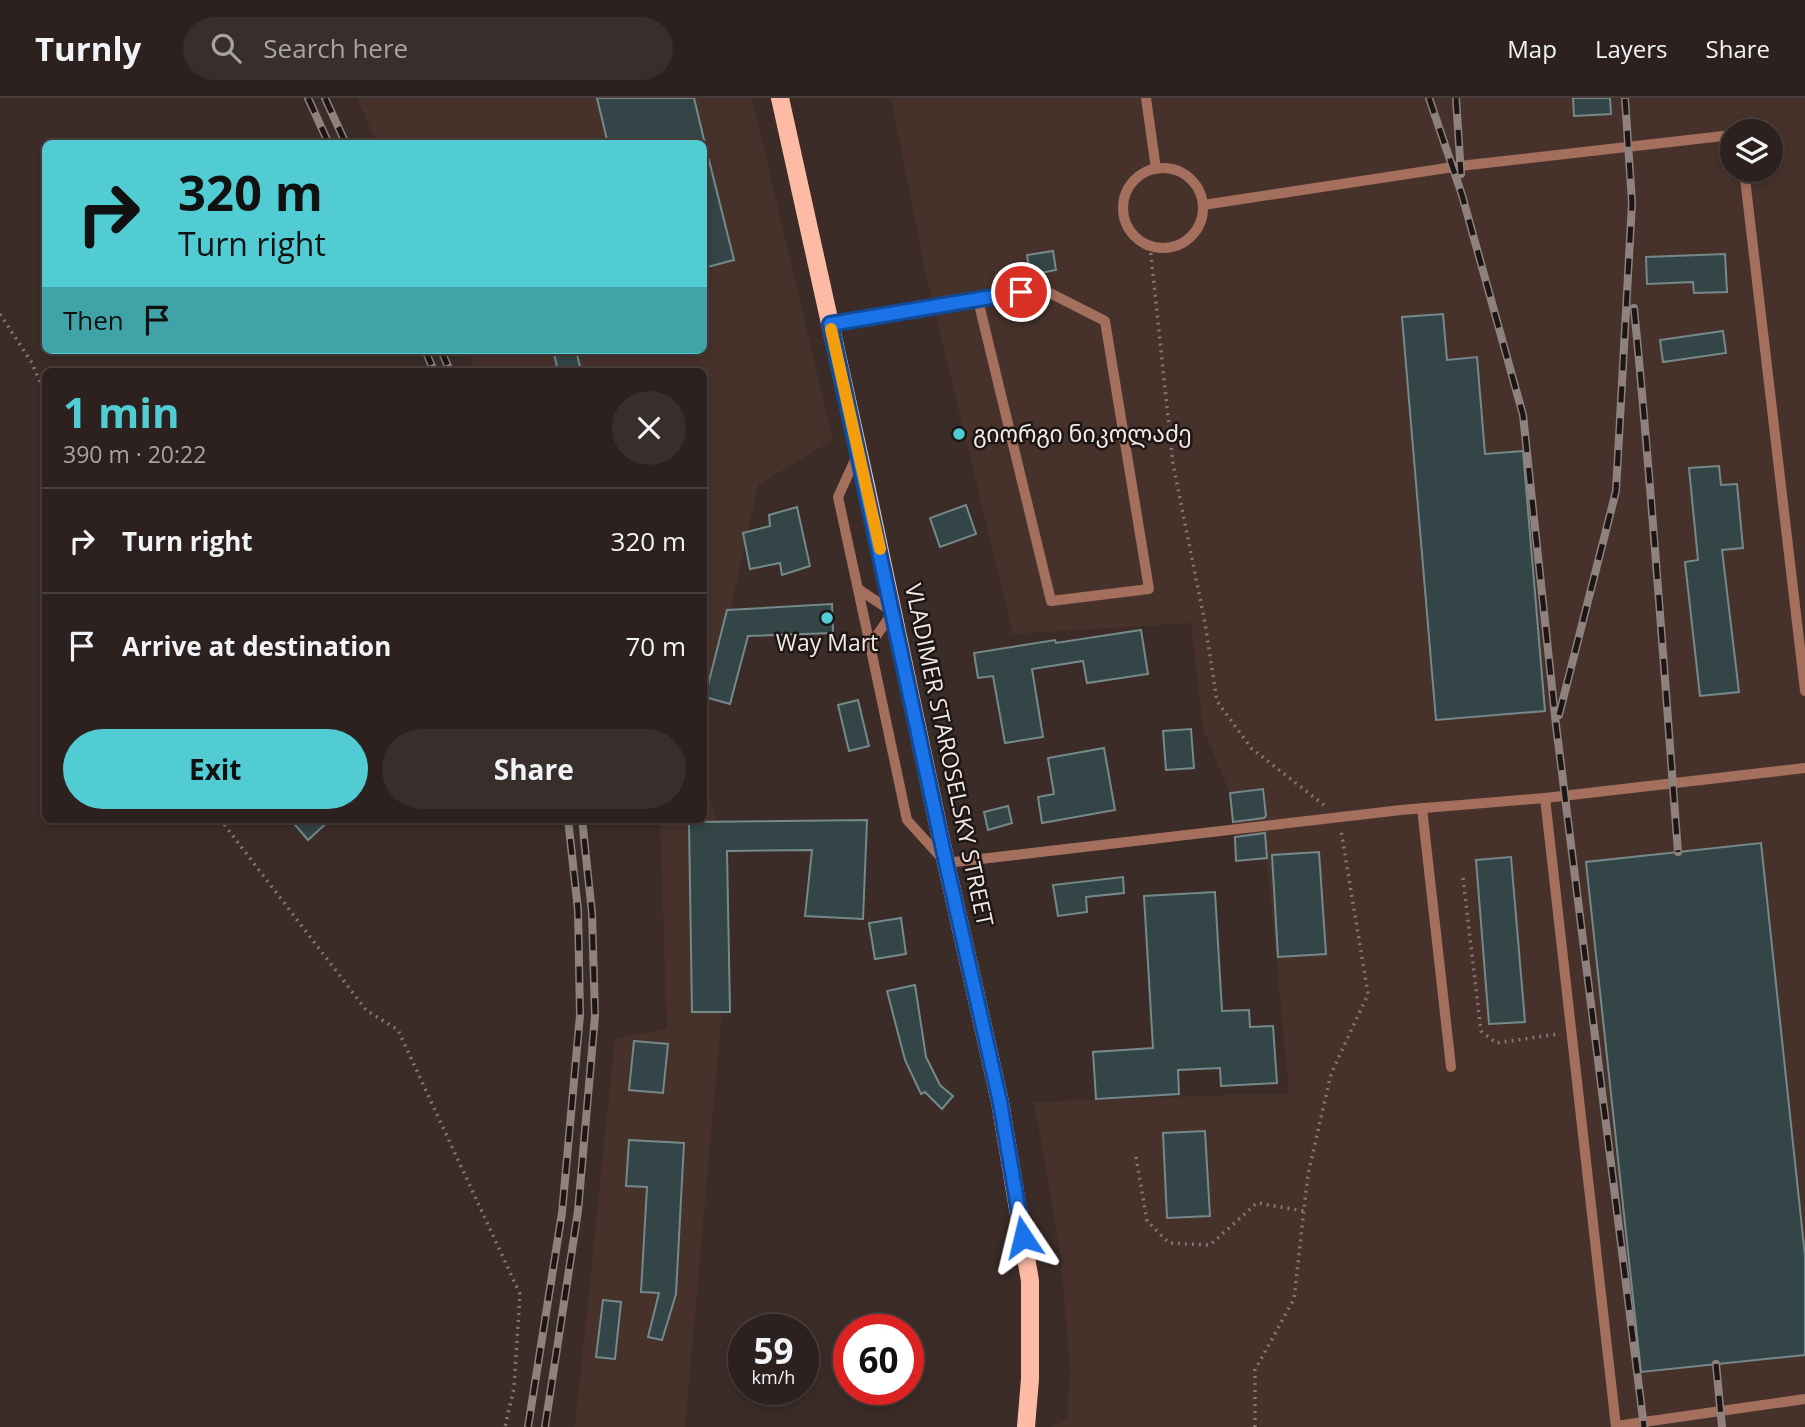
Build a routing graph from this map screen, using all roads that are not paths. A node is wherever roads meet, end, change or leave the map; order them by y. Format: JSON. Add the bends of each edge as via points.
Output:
{"nodes":[{"id":1,"x":780,"y":98,"type":"edge"},
{"id":2,"x":1146,"y":98,"type":"edge"},
{"id":3,"x":1720,"y":136,"type":"edge"},
{"id":4,"x":1156,"y":169,"type":"junction"},
{"id":5,"x":1745,"y":182,"type":"edge"},
{"id":6,"x":1203,"y":205,"type":"junction"},
{"id":7,"x":978,"y":300,"type":"junction"},
{"id":8,"x":830,"y":324,"type":"junction"},
{"id":9,"x":859,"y":452,"type":"junction"},
{"id":10,"x":858,"y":589,"type":"junction"},
{"id":11,"x":892,"y":612,"type":"junction"},
{"id":12,"x":870,"y":645,"type":"junction"},
{"id":13,"x":1805,"y":691,"type":"edge"},
{"id":14,"x":1805,"y":768,"type":"edge"},
{"id":15,"x":1545,"y":798,"type":"junction"},
{"id":16,"x":1422,"y":808,"type":"junction"},
{"id":17,"x":946,"y":863,"type":"junction"},
{"id":18,"x":1451,"y":1067,"type":"dead end"},
{"id":19,"x":1805,"y":1399,"type":"edge"},
{"id":20,"x":1026,"y":1427,"type":"edge"},
{"id":21,"x":1616,"y":1427,"type":"edge"}],
"edges":[{"from":1,"to":8,"type":"main road","name":"VLADIMER STAROSELSKY STREET"},
{"from":2,"to":4,"type":"lane"},
{"from":3,"to":6,"type":"lane","via":[[1452,167]]},
{"from":4,"to":6,"type":"lane","via":[[1189,177]]},
{"from":4,"to":6,"type":"lane","via":[[1134,181],[1126,193],[1125,218],[1138,240],[1166,249],[1181,245],[1194,235]]},
{"from":5,"to":13,"type":"lane"},
{"from":7,"to":7,"type":"lane","via":[[1051,600],[1149,589],[1105,321],[1042,289]]},
{"from":7,"to":8,"type":"lane"},
{"from":8,"to":9,"type":"main road","name":"VLADIMER STAROSELSKY STREET"},
{"from":9,"to":10,"type":"lane","via":[[838,497]]},
{"from":9,"to":11,"type":"main road","name":"VLADIMER STAROSELSKY STREET"},
{"from":10,"to":11,"type":"lane"},
{"from":10,"to":12,"type":"lane"},
{"from":11,"to":12,"type":"lane"},
{"from":11,"to":17,"type":"main road","name":"VLADIMER STAROSELSKY STREET"},
{"from":12,"to":17,"type":"lane","via":[[907,820]]},
{"from":14,"to":15,"type":"lane"},
{"from":15,"to":16,"type":"lane"},
{"from":15,"to":21,"type":"lane"},
{"from":16,"to":17,"type":"lane"},
{"from":16,"to":18,"type":"lane"},
{"from":17,"to":20,"type":"main road","name":"VLADIMER STAROSELSKY STREET","via":[[1000,1102],[1030,1280]]},
{"from":19,"to":21,"type":"lane"}]}
